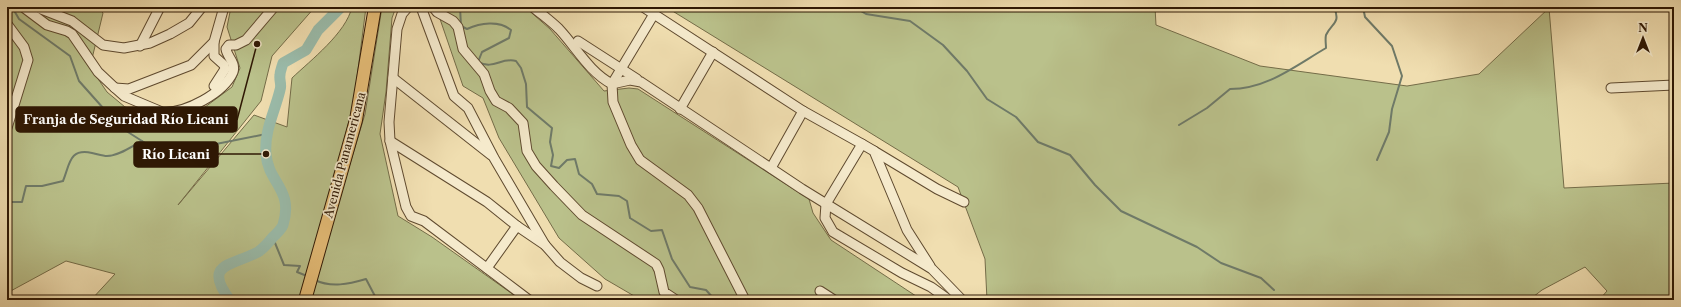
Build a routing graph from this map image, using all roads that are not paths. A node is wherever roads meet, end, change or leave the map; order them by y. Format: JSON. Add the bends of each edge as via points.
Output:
{"nodes":[{"id":1,"x":22,"y":7,"type":"edge"},
{"id":2,"x":36,"y":7,"type":"edge"},
{"id":3,"x":160,"y":7,"type":"edge"},
{"id":4,"x":202,"y":7,"type":"edge"},
{"id":5,"x":224,"y":7,"type":"edge"},
{"id":6,"x":274,"y":7,"type":"edge"},
{"id":7,"x":375,"y":7,"type":"edge"},
{"id":8,"x":408,"y":7,"type":"edge"},
{"id":9,"x":421,"y":7,"type":"edge"},
{"id":10,"x":434,"y":7,"type":"edge"},
{"id":11,"x":533,"y":7,"type":"edge"},
{"id":12,"x":643,"y":7,"type":"edge"},
{"id":13,"x":654,"y":14,"type":"junction"},
{"id":14,"x":7,"y":24,"type":"edge"},
{"id":15,"x":578,"y":41,"type":"dead end"},
{"id":16,"x":214,"y":42,"type":"junction"},
{"id":17,"x":140,"y":46,"type":"junction"},
{"id":18,"x":713,"y":52,"type":"junction"},
{"id":19,"x":621,"y":70,"type":"junction"},
{"id":20,"x":393,"y":78,"type":"junction"},
{"id":21,"x":641,"y":82,"type":"junction"},
{"id":22,"x":612,"y":84,"type":"junction"},
{"id":23,"x":1674,"y":84,"type":"edge"},
{"id":24,"x":115,"y":88,"type":"junction"},
{"id":25,"x":1611,"y":88,"type":"dead end"},
{"id":26,"x":194,"y":107,"type":"junction"},
{"id":27,"x":680,"y":109,"type":"junction"},
{"id":28,"x":804,"y":111,"type":"junction"},
{"id":29,"x":7,"y":128,"type":"edge"},
{"id":30,"x":390,"y":140,"type":"junction"},
{"id":31,"x":862,"y":144,"type":"junction"},
{"id":32,"x":874,"y":152,"type":"junction"},
{"id":33,"x":494,"y":158,"type":"junction"},
{"id":34,"x":771,"y":168,"type":"junction"},
{"id":35,"x":964,"y":202,"type":"dead end"},
{"id":36,"x":826,"y":204,"type":"junction"},
{"id":37,"x":517,"y":226,"type":"junction"},
{"id":38,"x":545,"y":245,"type":"junction"},
{"id":39,"x":487,"y":268,"type":"junction"},
{"id":40,"x":932,"y":269,"type":"junction"},
{"id":41,"x":597,"y":286,"type":"dead end"},
{"id":42,"x":820,"y":290,"type":"dead end"},
{"id":43,"x":306,"y":295,"type":"edge"},
{"id":44,"x":529,"y":300,"type":"edge"},
{"id":45,"x":676,"y":300,"type":"edge"},
{"id":46,"x":744,"y":300,"type":"edge"},
{"id":47,"x":834,"y":300,"type":"edge"},
{"id":48,"x":950,"y":300,"type":"edge"},
{"id":49,"x":962,"y":300,"type":"edge"}],
"edges":[{"from":1,"to":24,"type":"street","via":[[47,25],[72,34],[98,72]]},
{"from":2,"to":17,"type":"street","via":[[72,21],[103,45],[124,48]]},
{"from":3,"to":17,"type":"street"},
{"from":4,"to":17,"type":"street","via":[[189,23]]},
{"from":5,"to":16,"type":"street"},
{"from":6,"to":26,"type":"street","via":[[246,40],[229,45],[226,49],[233,71],[226,81]]},
{"from":7,"to":43,"type":"main road","name":"Avenida Panamericana","via":[[356,120]]},
{"from":8,"to":20,"type":"street","via":[[402,14],[397,28]]},
{"from":9,"to":33,"type":"street","via":[[454,96],[468,108]]},
{"from":10,"to":45,"type":"street","via":[[458,27],[463,49],[484,74],[496,101],[509,108],[523,123],[527,151],[536,166],[582,215],[656,264],[664,292]]},
{"from":11,"to":22,"type":"street","via":[[558,28],[598,75]]},
{"from":12,"to":13,"type":"street"},
{"from":13,"to":18,"type":"street"},
{"from":13,"to":19,"type":"street"},
{"from":14,"to":29,"type":"street","via":[[24,47],[28,60]]},
{"from":15,"to":19,"type":"street"},
{"from":16,"to":24,"type":"street","via":[[192,65],[128,89]]},
{"from":16,"to":26,"type":"street","via":[[214,56],[225,68],[214,86]]},
{"from":18,"to":27,"type":"street"},
{"from":18,"to":28,"type":"street"},
{"from":19,"to":21,"type":"street"},
{"from":19,"to":22,"type":"street"},
{"from":20,"to":30,"type":"street"},
{"from":20,"to":33,"type":"street"},
{"from":21,"to":22,"type":"street","via":[[630,80]]},
{"from":21,"to":27,"type":"street"},
{"from":22,"to":46,"type":"street","via":[[613,102],[640,160],[688,195],[698,208]]},
{"from":23,"to":25,"type":"street"},
{"from":24,"to":26,"type":"street","via":[[124,96],[162,112],[176,112]]},
{"from":27,"to":34,"type":"street"},
{"from":28,"to":31,"type":"street"},
{"from":28,"to":34,"type":"street"},
{"from":30,"to":37,"type":"street","via":[[487,202]]},
{"from":30,"to":39,"type":"street","via":[[406,207],[411,216],[424,221]]},
{"from":31,"to":32,"type":"street"},
{"from":31,"to":36,"type":"street"},
{"from":32,"to":35,"type":"street"},
{"from":32,"to":40,"type":"street","via":[[906,230]]},
{"from":33,"to":38,"type":"street"},
{"from":34,"to":36,"type":"street"},
{"from":36,"to":40,"type":"street"},
{"from":36,"to":48,"type":"street","via":[[825,218],[833,232]]},
{"from":37,"to":38,"type":"street"},
{"from":37,"to":39,"type":"street"},
{"from":38,"to":41,"type":"street","via":[[560,262]]},
{"from":39,"to":44,"type":"street"},
{"from":40,"to":49,"type":"street"},
{"from":42,"to":47,"type":"street"}]}
